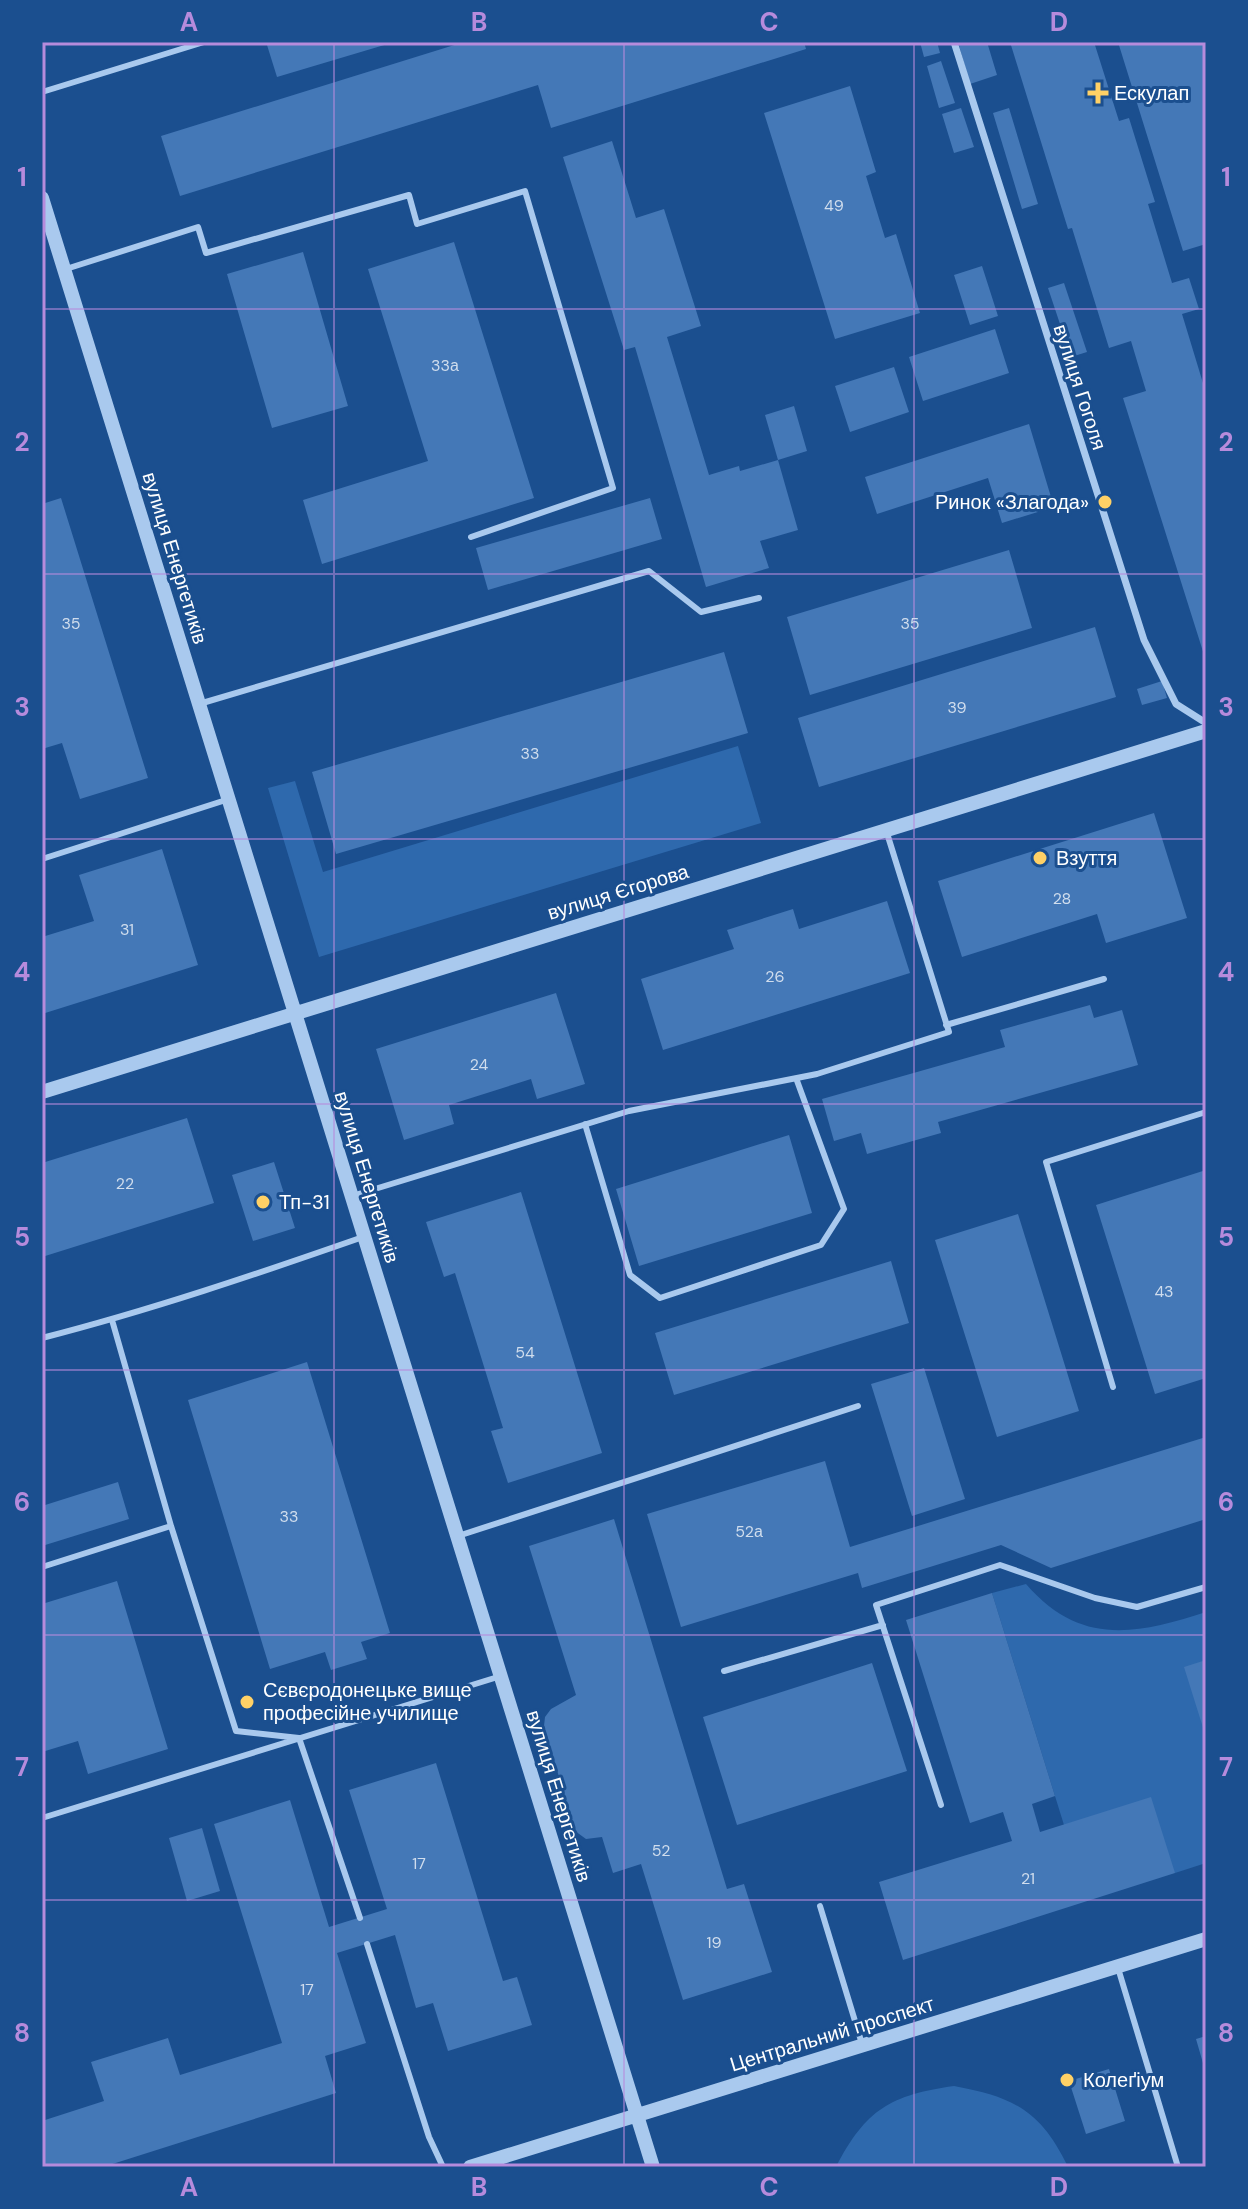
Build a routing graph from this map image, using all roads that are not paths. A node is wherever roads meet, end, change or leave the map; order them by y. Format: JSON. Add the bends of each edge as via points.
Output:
{"nodes":[{"id":1,"x":204,"y":42,"type":"edge"},
{"id":2,"x":954,"y":42,"type":"edge"},
{"id":3,"x":42,"y":92,"type":"edge"},
{"id":4,"x":42,"y":198,"type":"edge"},
{"id":5,"x":64,"y":269,"type":"junction"},
{"id":6,"x":471,"y":537,"type":"dead end"},
{"id":7,"x":759,"y":598,"type":"dead end"},
{"id":8,"x":199,"y":704,"type":"junction"},
{"id":9,"x":1206,"y":723,"type":"edge"},
{"id":10,"x":1206,"y":731,"type":"edge"},
{"id":11,"x":229,"y":799,"type":"junction"},
{"id":12,"x":886,"y":830,"type":"junction"},
{"id":13,"x":42,"y":859,"type":"edge"},
{"id":14,"x":1104,"y":979,"type":"dead end"},
{"id":15,"x":295,"y":1014,"type":"junction"},
{"id":16,"x":946,"y":1025,"type":"junction"},
{"id":17,"x":796,"y":1078,"type":"junction"},
{"id":18,"x":42,"y":1092,"type":"edge"},
{"id":19,"x":1206,"y":1112,"type":"edge"},
{"id":20,"x":585,"y":1124,"type":"junction"},
{"id":21,"x":352,"y":1196,"type":"junction"},
{"id":22,"x":364,"y":1236,"type":"junction"},
{"id":23,"x":112,"y":1320,"type":"junction"},
{"id":24,"x":42,"y":1338,"type":"edge"},
{"id":25,"x":1113,"y":1387,"type":"dead end"},
{"id":26,"x":858,"y":1406,"type":"dead end"},
{"id":27,"x":171,"y":1526,"type":"junction"},
{"id":28,"x":457,"y":1536,"type":"junction"},
{"id":29,"x":42,"y":1567,"type":"edge"},
{"id":30,"x":1206,"y":1587,"type":"edge"},
{"id":31,"x":883,"y":1625,"type":"junction"},
{"id":32,"x":724,"y":1671,"type":"dead end"},
{"id":33,"x":501,"y":1676,"type":"junction"},
{"id":34,"x":299,"y":1738,"type":"junction"},
{"id":35,"x":941,"y":1805,"type":"dead end"},
{"id":36,"x":42,"y":1818,"type":"edge"},
{"id":37,"x":820,"y":1906,"type":"dead end"},
{"id":38,"x":360,"y":1918,"type":"dead end"},
{"id":39,"x":1206,"y":1939,"type":"edge"},
{"id":40,"x":367,"y":1944,"type":"dead end"},
{"id":41,"x":1117,"y":1966,"type":"junction"},
{"id":42,"x":863,"y":2045,"type":"junction"},
{"id":43,"x":637,"y":2116,"type":"junction"},
{"id":44,"x":443,"y":2167,"type":"edge"},
{"id":45,"x":470,"y":2167,"type":"edge"},
{"id":46,"x":653,"y":2167,"type":"edge"},
{"id":47,"x":1178,"y":2167,"type":"edge"}],
"edges":[{"from":1,"to":3,"type":"lane"},
{"from":2,"to":9,"type":"street","name":"вулиця Гоголя","via":[[1144,640],[1176,704]]},
{"from":4,"to":5,"type":"street","name":"вулиця Енергетиків"},
{"from":5,"to":6,"type":"lane","via":[[198,227],[206,253],[409,195],[417,224],[525,191],[613,488]]},
{"from":5,"to":8,"type":"street","name":"вулиця Енергетиків"},
{"from":7,"to":8,"type":"lane","via":[[701,612],[649,571]]},
{"from":8,"to":11,"type":"street","name":"вулиця Енергетиків"},
{"from":10,"to":12,"type":"street","name":"вулиця Єгорова"},
{"from":11,"to":13,"type":"lane"},
{"from":11,"to":15,"type":"street","name":"вулиця Енергетиків"},
{"from":12,"to":15,"type":"street","name":"вулиця Єгорова"},
{"from":12,"to":16,"type":"lane"},
{"from":14,"to":16,"type":"lane"},
{"from":15,"to":18,"type":"street","name":"вулиця Єгорова"},
{"from":15,"to":21,"type":"street","name":"вулиця Енергетиків"},
{"from":16,"to":17,"type":"lane","via":[[949,1032]]},
{"from":17,"to":20,"type":"lane"},
{"from":17,"to":20,"type":"lane","via":[[844,1209],[821,1245],[660,1298],[630,1275]]},
{"from":19,"to":25,"type":"lane","via":[[1046,1162]]},
{"from":20,"to":21,"type":"lane"},
{"from":21,"to":22,"type":"street","name":"вулиця Енергетиків"},
{"from":22,"to":23,"type":"lane"},
{"from":22,"to":28,"type":"street","name":"вулиця Енергетиків"},
{"from":23,"to":24,"type":"lane"},
{"from":23,"to":27,"type":"lane"},
{"from":26,"to":28,"type":"lane"},
{"from":27,"to":29,"type":"lane"},
{"from":27,"to":34,"type":"lane","via":[[236,1731]]},
{"from":28,"to":33,"type":"street","name":"вулиця Енергетиків"},
{"from":30,"to":31,"type":"lane","via":[[1137,1607],[1000,1565],[876,1605]]},
{"from":31,"to":32,"type":"lane"},
{"from":31,"to":35,"type":"lane"},
{"from":33,"to":34,"type":"lane"},
{"from":33,"to":43,"type":"street","name":"вулиця Енергетиків"},
{"from":34,"to":36,"type":"lane"},
{"from":34,"to":38,"type":"lane"},
{"from":37,"to":42,"type":"lane"},
{"from":39,"to":41,"type":"street","name":"Центральний проспект"},
{"from":40,"to":44,"type":"lane"},
{"from":41,"to":42,"type":"street","name":"Центральний проспект"},
{"from":41,"to":47,"type":"lane"},
{"from":42,"to":43,"type":"street","name":"Центральний проспект"},
{"from":43,"to":45,"type":"street","name":"Центральний проспект"},
{"from":43,"to":46,"type":"street","name":"вулиця Енергетиків"}]}
